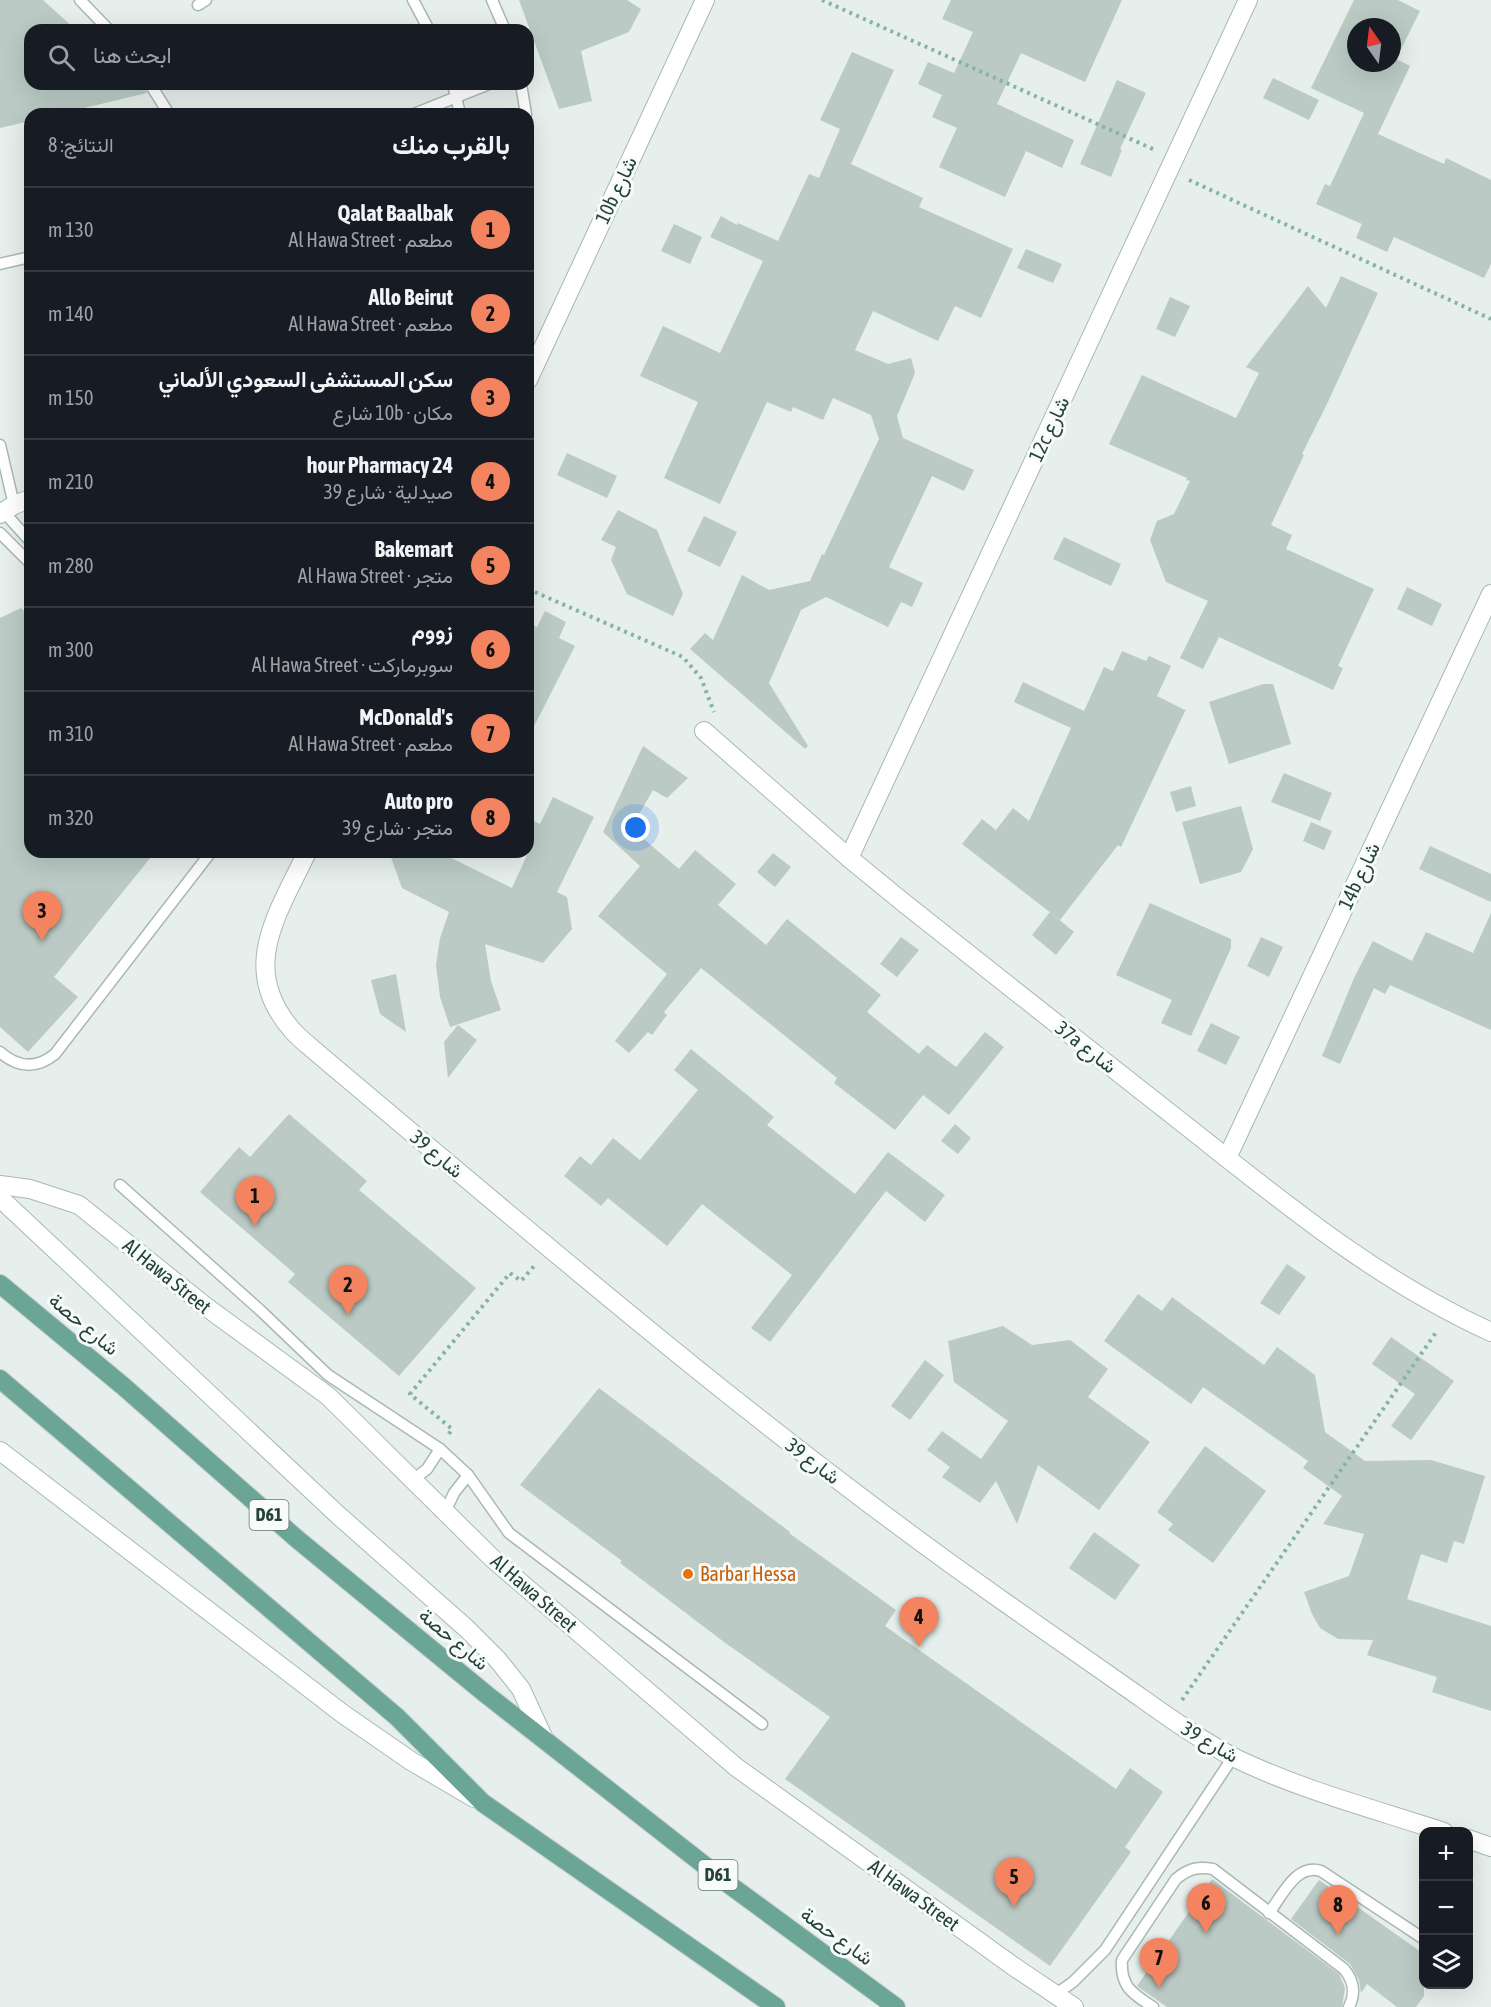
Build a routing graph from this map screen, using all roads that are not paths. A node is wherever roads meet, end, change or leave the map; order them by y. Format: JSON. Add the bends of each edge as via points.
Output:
{"nodes":[{"id":1,"x":80,"y":0,"type":"edge"},
{"id":2,"x":413,"y":0,"type":"edge"},
{"id":3,"x":492,"y":0,"type":"edge"},
{"id":4,"x":705,"y":0,"type":"edge"},
{"id":5,"x":1248,"y":0,"type":"edge"},
{"id":6,"x":103,"y":24,"type":"edge"},
{"id":7,"x":426,"y":24,"type":"edge"},
{"id":8,"x":502,"y":24,"type":"edge"},
{"id":9,"x":154,"y":90,"type":"edge"},
{"id":10,"x":454,"y":90,"type":"edge"},
{"id":11,"x":472,"y":90,"type":"edge"},
{"id":12,"x":522,"y":90,"type":"edge"},
{"id":13,"x":456,"y":96,"type":"junction"},
{"id":14,"x":165,"y":108,"type":"edge"},
{"id":15,"x":428,"y":108,"type":"edge"},
{"id":16,"x":459,"y":108,"type":"edge"},
{"id":17,"x":525,"y":108,"type":"edge"},
{"id":18,"x":24,"y":258,"type":"edge"},
{"id":19,"x":0,"y":264,"type":"edge"},
{"id":20,"x":534,"y":367,"type":"edge"},
{"id":21,"x":0,"y":446,"type":"edge"},
{"id":22,"x":12,"y":507,"type":"edge"},
{"id":23,"x":24,"y":530,"type":"edge"},
{"id":24,"x":0,"y":533,"type":"edge"},
{"id":25,"x":24,"y":557,"type":"edge"},
{"id":26,"x":1491,"y":594,"type":"edge"},
{"id":27,"x":709,"y":736,"type":"road end"},
{"id":28,"x":206,"y":858,"type":"edge"},
{"id":29,"x":304,"y":858,"type":"edge"},
{"id":30,"x":849,"y":858,"type":"junction"},
{"id":31,"x":0,"y":1052,"type":"edge"},
{"id":32,"x":1227,"y":1158,"type":"junction"},
{"id":33,"x":0,"y":1185,"type":"edge"},
{"id":34,"x":120,"y":1185,"type":"dead end"},
{"id":35,"x":0,"y":1198,"type":"edge"},
{"id":36,"x":0,"y":1284,"type":"edge"},
{"id":37,"x":1491,"y":1332,"type":"edge"},
{"id":38,"x":0,"y":1379,"type":"edge"},
{"id":39,"x":440,"y":1449,"type":"junction"},
{"id":40,"x":0,"y":1451,"type":"edge"},
{"id":41,"x":468,"y":1475,"type":"junction"},
{"id":42,"x":413,"y":1480,"type":"junction"},
{"id":43,"x":445,"y":1512,"type":"junction"},
{"id":44,"x":762,"y":1724,"type":"dead end"},
{"id":45,"x":544,"y":1739,"type":"junction"},
{"id":46,"x":1233,"y":1757,"type":"junction"},
{"id":47,"x":483,"y":1803,"type":"junction"},
{"id":48,"x":1429,"y":1827,"type":"edge"},
{"id":49,"x":1473,"y":1841,"type":"edge"},
{"id":50,"x":1491,"y":1846,"type":"edge"},
{"id":51,"x":1269,"y":1913,"type":"junction"},
{"id":52,"x":1419,"y":1936,"type":"edge"},
{"id":53,"x":1056,"y":1994,"type":"junction"},
{"id":54,"x":776,"y":2007,"type":"edge"},
{"id":55,"x":896,"y":2007,"type":"edge"},
{"id":56,"x":1074,"y":2007,"type":"edge"},
{"id":57,"x":1153,"y":2007,"type":"edge"},
{"id":58,"x":1349,"y":2007,"type":"edge"}],
"edges":[{"from":1,"to":6,"type":"lane"},
{"from":2,"to":7,"type":"lane"},
{"from":3,"to":8,"type":"lane"},
{"from":4,"to":20,"type":"street","name":"10b شارع"},
{"from":5,"to":30,"type":"street","name":"12c شارع"},
{"from":9,"to":14,"type":"lane"},
{"from":10,"to":13,"type":"lane"},
{"from":11,"to":13,"type":"lane"},
{"from":12,"to":17,"type":"lane"},
{"from":13,"to":15,"type":"lane"},
{"from":13,"to":16,"type":"lane"},
{"from":18,"to":19,"type":"lane"},
{"from":21,"to":22,"type":"lane"},
{"from":22,"to":23,"type":"lane"},
{"from":24,"to":25,"type":"lane"},
{"from":26,"to":32,"type":"street","name":"14b شارع"},
{"from":27,"to":30,"type":"street","name":"37a شارع"},
{"from":28,"to":31,"type":"lane","via":[[55,1054],[47,1061],[26,1066]]},
{"from":29,"to":46,"type":"street","name":"شارع 39","via":[[274,920],[265,956],[271,996],[293,1031],[705,1377],[869,1504],[1170,1718]]},
{"from":30,"to":32,"type":"street","name":"37a شارع"},
{"from":32,"to":37,"type":"street","name":"37a شارع","via":[[1372,1267],[1449,1313]]},
{"from":33,"to":42,"type":"street","name":"Al Hawa Street","via":[[30,1189],[79,1205],[214,1313],[328,1396]]},
{"from":34,"to":39,"type":"lane","via":[[328,1375]]},
{"from":35,"to":45,"type":"street","via":[[338,1515],[466,1628],[521,1689]]},
{"from":36,"to":45,"type":"main road","name":"شارع حصة","number":"D61","via":[[297,1539]]},
{"from":38,"to":47,"type":"main road","via":[[397,1717]]},
{"from":39,"to":41,"type":"lane"},
{"from":39,"to":42,"type":"lane"},
{"from":40,"to":47,"type":"street","via":[[343,1714],[411,1761]]},
{"from":41,"to":43,"type":"lane","via":[[457,1487]]},
{"from":41,"to":44,"type":"lane","via":[[509,1533]]},
{"from":42,"to":43,"type":"street","name":"Al Hawa Street"},
{"from":43,"to":53,"type":"street","name":"Al Hawa Street","via":[[493,1559],[736,1767]]},
{"from":45,"to":55,"type":"main road","name":"شارع حصة","number":"D61","via":[[731,1886]]},
{"from":46,"to":48,"type":"street","name":"شارع 39","via":[[1303,1786]]},
{"from":46,"to":53,"type":"lane","via":[[1105,1950]]},
{"from":47,"to":54,"type":"main road"},
{"from":49,"to":50,"type":"street"},
{"from":51,"to":52,"type":"lane","via":[[1296,1877],[1314,1869]]},
{"from":51,"to":57,"type":"lane","via":[[1213,1869],[1193,1869],[1176,1879],[1122,1960],[1129,1990]]},
{"from":51,"to":58,"type":"lane","via":[[1344,1969],[1353,1986]]},
{"from":53,"to":56,"type":"street","name":"Al Hawa Street"}]}
